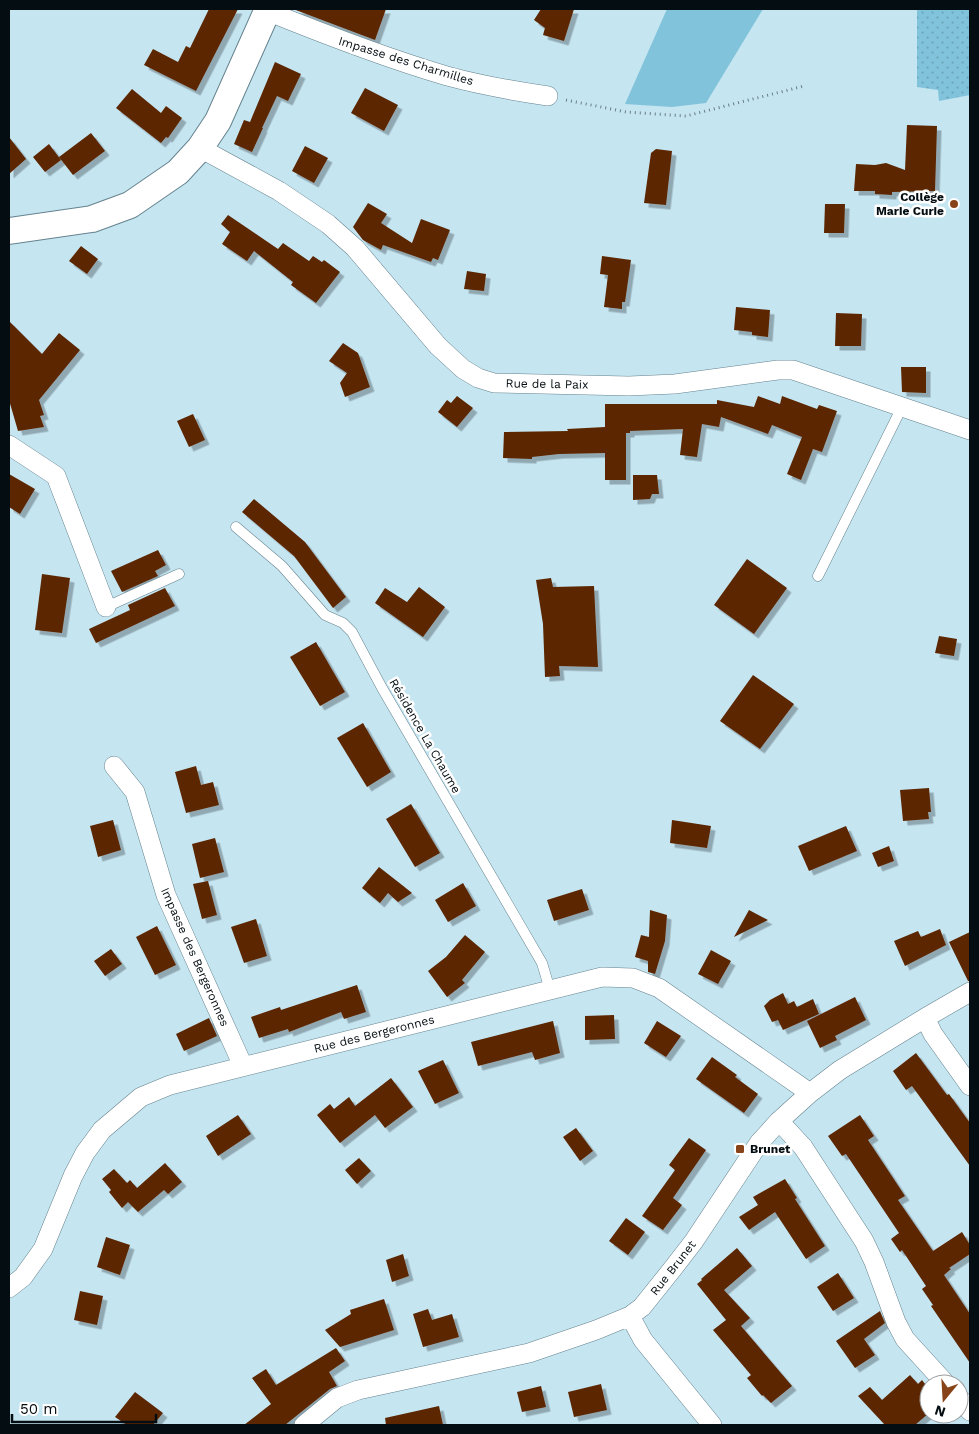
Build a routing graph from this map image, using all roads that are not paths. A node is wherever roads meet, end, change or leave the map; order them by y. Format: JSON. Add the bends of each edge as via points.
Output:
{"nodes":[{"id":1,"x":268,"y":10,"type":"edge"},
{"id":2,"x":548,"y":96,"type":"road end"},
{"id":3,"x":200,"y":148,"type":"junction"},
{"id":4,"x":9,"y":231,"type":"edge"},
{"id":5,"x":902,"y":407,"type":"junction"},
{"id":6,"x":970,"y":430,"type":"edge"},
{"id":7,"x":9,"y":446,"type":"edge"},
{"id":8,"x":236,"y":527,"type":"dead end"},
{"id":9,"x":179,"y":574,"type":"dead end"},
{"id":10,"x":818,"y":576,"type":"dead end"},
{"id":11,"x":106,"y":607,"type":"joint"},
{"id":12,"x":114,"y":766,"type":"dead end"},
{"id":13,"x":550,"y":990,"type":"junction"},
{"id":14,"x":970,"y":992,"type":"edge"},
{"id":15,"x":924,"y":1018,"type":"junction"},
{"id":16,"x":243,"y":1066,"type":"junction"},
{"id":17,"x":970,"y":1086,"type":"edge"},
{"id":18,"x":810,"y":1093,"type":"junction"},
{"id":19,"x":779,"y":1121,"type":"junction"},
{"id":20,"x":9,"y":1288,"type":"edge"},
{"id":21,"x":630,"y":1316,"type":"junction"},
{"id":22,"x":937,"y":1374,"type":"edge"},
{"id":23,"x":304,"y":1425,"type":"edge"},
{"id":24,"x":712,"y":1425,"type":"edge"}],
"edges":[{"from":1,"to":2,"type":"street","name":"Impasse des Charmilles","via":[[337,39],[448,76]]},
{"from":1,"to":3,"type":"street","via":[[218,121]]},
{"from":3,"to":4,"type":"street","via":[[178,172],[130,206],[92,219]]},
{"from":3,"to":5,"type":"street","name":"Rue de la Paix","via":[[279,191],[328,224],[355,248],[438,346],[478,378],[494,383],[629,386],[793,370]]},
{"from":5,"to":6,"type":"street","name":"Rue de la Paix"},
{"from":5,"to":10,"type":"lane"},
{"from":7,"to":11,"type":"street","via":[[56,476]]},
{"from":8,"to":13,"type":"lane","name":"Résidence La Chaume","via":[[282,566],[325,614],[352,632],[542,963]]},
{"from":9,"to":11,"type":"lane"},
{"from":12,"to":16,"type":"street","name":"Impasse des Bergeronnes","via":[[135,792],[166,895]]},
{"from":13,"to":16,"type":"street","name":"Rue des Bergeronnes"},
{"from":13,"to":18,"type":"street","name":"Rue des Bergeronnes","via":[[602,976],[632,978],[659,988]]},
{"from":14,"to":15,"type":"street","name":"Rue Brunet"},
{"from":15,"to":17,"type":"street"},
{"from":15,"to":18,"type":"street","name":"Rue Brunet","via":[[840,1070]]},
{"from":16,"to":20,"type":"street","name":"Rue des Bergeronnes","via":[[170,1085],[141,1097],[102,1130],[73,1176],[43,1249],[23,1277]]},
{"from":18,"to":19,"type":"street","name":"Rue Brunet"},
{"from":19,"to":21,"type":"street","name":"Rue Brunet","via":[[759,1143],[694,1241],[642,1307]]},
{"from":19,"to":22,"type":"street","via":[[803,1147],[864,1241],[905,1339]]},
{"from":21,"to":23,"type":"street","name":"Rue Brunet","via":[[529,1353],[358,1390],[337,1398]]},
{"from":21,"to":24,"type":"street","via":[[643,1340]]}]}
